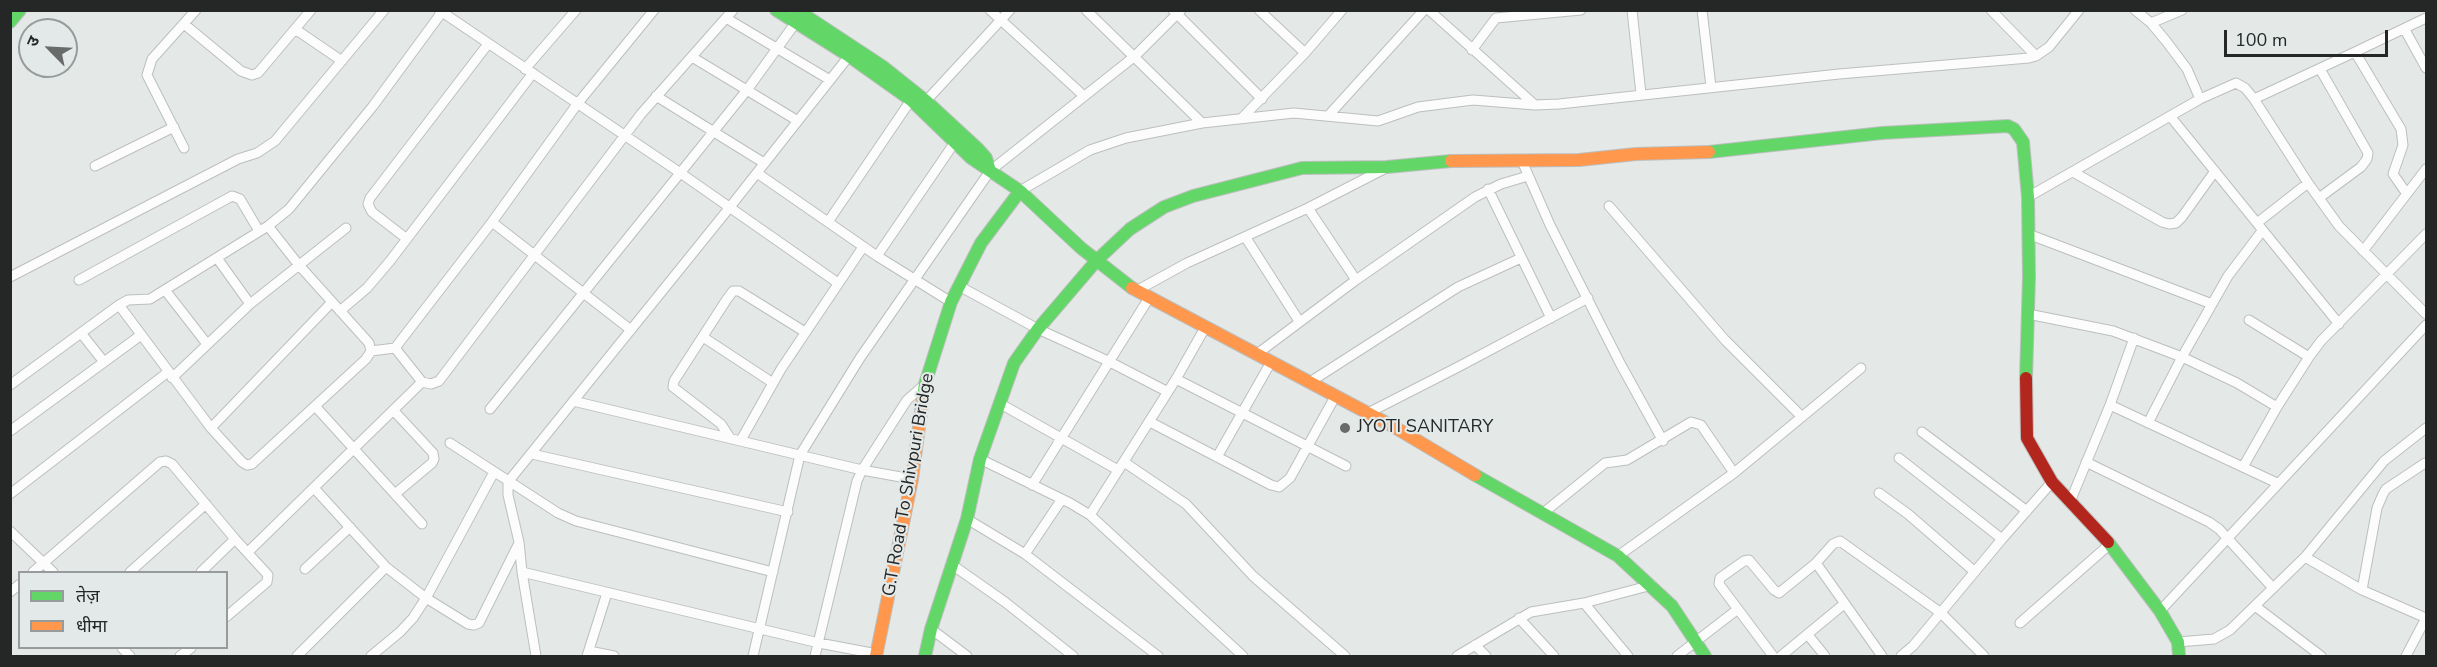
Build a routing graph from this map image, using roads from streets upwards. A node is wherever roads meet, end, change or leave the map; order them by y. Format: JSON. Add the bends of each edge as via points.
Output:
{"nodes":[{"id":1,"x":20,"y":10,"type":"edge"},
{"id":2,"x":196,"y":10,"type":"edge"},
{"id":3,"x":311,"y":10,"type":"edge"},
{"id":4,"x":384,"y":10,"type":"edge"},
{"id":5,"x":576,"y":10,"type":"edge"},
{"id":6,"x":654,"y":10,"type":"edge"},
{"id":7,"x":776,"y":10,"type":"edge"},
{"id":8,"x":990,"y":10,"type":"edge"},
{"id":9,"x":1010,"y":10,"type":"edge"},
{"id":10,"x":1086,"y":10,"type":"edge"},
{"id":11,"x":1342,"y":10,"type":"edge"},
{"id":12,"x":1426,"y":10,"type":"edge"},
{"id":13,"x":1488,"y":10,"type":"edge"},
{"id":14,"x":1581,"y":10,"type":"edge"},
{"id":15,"x":1632,"y":10,"type":"edge"},
{"id":16,"x":1702,"y":10,"type":"edge"},
{"id":17,"x":1991,"y":10,"type":"edge"},
{"id":18,"x":2079,"y":10,"type":"edge"},
{"id":19,"x":2135,"y":10,"type":"edge"},
{"id":20,"x":2182,"y":10,"type":"edge"},
{"id":21,"x":1262,"y":11,"type":"edge"},
{"id":22,"x":1563,"y":11,"type":"edge"},
{"id":23,"x":444,"y":12,"type":"edge"},
{"id":24,"x":1177,"y":12,"type":"edge"},
{"id":25,"x":730,"y":14,"type":"edge"},
{"id":26,"x":800,"y":14,"type":"edge"},
{"id":27,"x":2427,"y":18,"type":"edge"},
{"id":28,"x":1001,"y":20,"type":"junction"},
{"id":29,"x":10,"y":22,"type":"edge"},
{"id":30,"x":1491,"y":22,"type":"junction"},
{"id":31,"x":2151,"y":23,"type":"junction"},
{"id":32,"x":184,"y":24,"type":"junction"},
{"id":33,"x":295,"y":29,"type":"junction"},
{"id":34,"x":2404,"y":30,"type":"junction"},
{"id":35,"x":488,"y":44,"type":"junction"},
{"id":36,"x":778,"y":48,"type":"junction"},
{"id":37,"x":1472,"y":50,"type":"junction"},
{"id":38,"x":2355,"y":52,"type":"junction"},
{"id":39,"x":1305,"y":53,"type":"junction"},
{"id":40,"x":849,"y":56,"type":"junction"},
{"id":41,"x":1135,"y":56,"type":"junction"},
{"id":42,"x":2036,"y":56,"type":"junction"},
{"id":43,"x":692,"y":57,"type":"junction"},
{"id":44,"x":342,"y":61,"type":"junction"},
{"id":45,"x":2427,"y":68,"type":"edge"},
{"id":46,"x":2320,"y":69,"type":"junction"},
{"id":47,"x":529,"y":71,"type":"junction"},
{"id":48,"x":830,"y":80,"type":"junction"},
{"id":49,"x":1711,"y":87,"type":"junction"},
{"id":50,"x":747,"y":90,"type":"junction"},
{"id":51,"x":1641,"y":94,"type":"junction"},
{"id":52,"x":656,"y":96,"type":"junction"},
{"id":53,"x":1084,"y":96,"type":"junction"},
{"id":54,"x":1262,"y":99,"type":"junction"},
{"id":55,"x":2200,"y":99,"type":"junction"},
{"id":56,"x":2254,"y":99,"type":"junction"},
{"id":57,"x":911,"y":100,"type":"junction"},
{"id":58,"x":926,"y":101,"type":"junction"},
{"id":59,"x":578,"y":103,"type":"junction"},
{"id":60,"x":1535,"y":105,"type":"junction"},
{"id":61,"x":1328,"y":116,"type":"junction"},
{"id":62,"x":2170,"y":116,"type":"junction"},
{"id":63,"x":1242,"y":118,"type":"junction"},
{"id":64,"x":798,"y":121,"type":"junction"},
{"id":65,"x":1202,"y":123,"type":"junction"},
{"id":66,"x":174,"y":127,"type":"junction"},
{"id":67,"x":713,"y":131,"type":"junction"},
{"id":68,"x":626,"y":136,"type":"junction"},
{"id":69,"x":955,"y":142,"type":"junction"},
{"id":70,"x":184,"y":148,"type":"dead end"},
{"id":71,"x":1522,"y":161,"type":"junction"},
{"id":72,"x":764,"y":164,"type":"junction"},
{"id":73,"x":95,"y":166,"type":"dead end"},
{"id":74,"x":1387,"y":167,"type":"junction"},
{"id":75,"x":2427,"y":169,"type":"edge"},
{"id":76,"x":990,"y":171,"type":"junction"},
{"id":77,"x":2215,"y":171,"type":"junction"},
{"id":78,"x":679,"y":172,"type":"junction"},
{"id":79,"x":757,"y":172,"type":"junction"},
{"id":80,"x":2073,"y":172,"type":"junction"},
{"id":81,"x":1528,"y":176,"type":"junction"},
{"id":82,"x":2308,"y":183,"type":"junction"},
{"id":83,"x":1488,"y":189,"type":"junction"},
{"id":84,"x":1020,"y":191,"type":"junction"},
{"id":85,"x":2407,"y":194,"type":"junction"},
{"id":86,"x":2028,"y":197,"type":"junction"},
{"id":87,"x":2319,"y":198,"type":"junction"},
{"id":88,"x":1609,"y":206,"type":"dead end"},
{"id":89,"x":730,"y":207,"type":"junction"},
{"id":90,"x":1308,"y":208,"type":"junction"},
{"id":91,"x":492,"y":222,"type":"junction"},
{"id":92,"x":828,"y":222,"type":"junction"},
{"id":93,"x":268,"y":226,"type":"junction"},
{"id":94,"x":2260,"y":227,"type":"junction"},
{"id":95,"x":346,"y":228,"type":"dead end"},
{"id":96,"x":259,"y":231,"type":"junction"},
{"id":97,"x":2028,"y":234,"type":"junction"},
{"id":98,"x":2427,"y":234,"type":"edge"},
{"id":99,"x":1246,"y":238,"type":"junction"},
{"id":100,"x":407,"y":239,"type":"junction"},
{"id":101,"x":863,"y":247,"type":"junction"},
{"id":102,"x":2363,"y":251,"type":"junction"},
{"id":103,"x":535,"y":255,"type":"junction"},
{"id":104,"x":877,"y":256,"type":"junction"},
{"id":105,"x":217,"y":258,"type":"junction"},
{"id":106,"x":1521,"y":258,"type":"junction"},
{"id":107,"x":1097,"y":260,"type":"junction"},
{"id":108,"x":298,"y":264,"type":"junction"},
{"id":109,"x":2387,"y":274,"type":"junction"},
{"id":110,"x":10,"y":277,"type":"edge"},
{"id":111,"x":1356,"y":279,"type":"junction"},
{"id":112,"x":79,"y":280,"type":"dead end"},
{"id":113,"x":913,"y":280,"type":"junction"},
{"id":114,"x":838,"y":283,"type":"junction"},
{"id":115,"x":959,"y":286,"type":"junction"},
{"id":116,"x":165,"y":290,"type":"junction"},
{"id":117,"x":1136,"y":291,"type":"junction"},
{"id":118,"x":583,"y":292,"type":"junction"},
{"id":119,"x":1149,"y":298,"type":"junction"},
{"id":120,"x":1588,"y":298,"type":"junction"},
{"id":121,"x":332,"y":302,"type":"junction"},
{"id":122,"x":951,"y":302,"type":"junction"},
{"id":123,"x":119,"y":304,"type":"junction"},
{"id":124,"x":250,"y":304,"type":"junction"},
{"id":125,"x":2212,"y":304,"type":"junction"},
{"id":126,"x":340,"y":311,"type":"junction"},
{"id":127,"x":2427,"y":314,"type":"edge"},
{"id":128,"x":2028,"y":315,"type":"junction"},
{"id":129,"x":1551,"y":318,"type":"junction"},
{"id":130,"x":2249,"y":320,"type":"dead end"},
{"id":131,"x":1299,"y":321,"type":"junction"},
{"id":132,"x":2339,"y":324,"type":"junction"},
{"id":133,"x":2427,"y":325,"type":"edge"},
{"id":134,"x":1206,"y":326,"type":"junction"},
{"id":135,"x":1038,"y":329,"type":"junction"},
{"id":136,"x":631,"y":330,"type":"junction"},
{"id":137,"x":805,"y":332,"type":"junction"},
{"id":138,"x":81,"y":333,"type":"junction"},
{"id":139,"x":141,"y":335,"type":"junction"},
{"id":140,"x":703,"y":337,"type":"junction"},
{"id":141,"x":2134,"y":338,"type":"junction"},
{"id":142,"x":207,"y":344,"type":"junction"},
{"id":143,"x":394,"y":348,"type":"junction"},
{"id":144,"x":371,"y":351,"type":"junction"},
{"id":145,"x":1257,"y":354,"type":"junction"},
{"id":146,"x":2182,"y":357,"type":"junction"},
{"id":147,"x":2309,"y":357,"type":"junction"},
{"id":148,"x":1108,"y":361,"type":"junction"},
{"id":149,"x":104,"y":362,"type":"junction"},
{"id":150,"x":1271,"y":362,"type":"junction"},
{"id":151,"x":1861,"y":368,"type":"dead end"},
{"id":152,"x":170,"y":375,"type":"junction"},
{"id":153,"x":1176,"y":379,"type":"junction"},
{"id":154,"x":422,"y":382,"type":"junction"},
{"id":155,"x":1310,"y":382,"type":"junction"},
{"id":156,"x":773,"y":383,"type":"junction"},
{"id":157,"x":926,"y":384,"type":"junction"},
{"id":158,"x":10,"y":385,"type":"edge"},
{"id":159,"x":1168,"y":392,"type":"junction"},
{"id":160,"x":1336,"y":395,"type":"junction"},
{"id":161,"x":573,"y":401,"type":"junction"},
{"id":162,"x":999,"y":403,"type":"junction"},
{"id":163,"x":2110,"y":405,"type":"junction"},
{"id":164,"x":315,"y":406,"type":"junction"},
{"id":165,"x":2277,"y":407,"type":"junction"},
{"id":166,"x":490,"y":409,"type":"dead end"},
{"id":167,"x":394,"y":411,"type":"junction"},
{"id":168,"x":1241,"y":412,"type":"junction"},
{"id":169,"x":1368,"y":413,"type":"junction"},
{"id":170,"x":1802,"y":417,"type":"junction"},
{"id":171,"x":1150,"y":422,"type":"junction"},
{"id":172,"x":2148,"y":423,"type":"junction"},
{"id":173,"x":211,"y":428,"type":"junction"},
{"id":174,"x":2427,"y":429,"type":"edge"},
{"id":175,"x":10,"y":431,"type":"edge"},
{"id":176,"x":1922,"y":432,"type":"dead end"},
{"id":177,"x":1062,"y":436,"type":"junction"},
{"id":178,"x":730,"y":438,"type":"junction"},
{"id":179,"x":741,"y":440,"type":"junction"},
{"id":180,"x":1663,"y":441,"type":"junction"},
{"id":181,"x":450,"y":443,"type":"dead end"},
{"id":182,"x":1309,"y":447,"type":"junction"},
{"id":183,"x":355,"y":449,"type":"junction"},
{"id":184,"x":532,"y":454,"type":"junction"},
{"id":185,"x":800,"y":455,"type":"junction"},
{"id":186,"x":1217,"y":457,"type":"junction"},
{"id":187,"x":1899,"y":458,"type":"dead end"},
{"id":188,"x":980,"y":459,"type":"junction"},
{"id":189,"x":2086,"y":462,"type":"junction"},
{"id":190,"x":2425,"y":463,"type":"dead end"},
{"id":191,"x":1121,"y":466,"type":"junction"},
{"id":192,"x":1346,"y":466,"type":"dead end"},
{"id":193,"x":2243,"y":467,"type":"junction"},
{"id":194,"x":862,"y":470,"type":"junction"},
{"id":195,"x":494,"y":472,"type":"junction"},
{"id":196,"x":1734,"y":473,"type":"junction"},
{"id":197,"x":912,"y":479,"type":"junction"},
{"id":198,"x":508,"y":482,"type":"junction"},
{"id":199,"x":2052,"y":482,"type":"junction"},
{"id":200,"x":2277,"y":483,"type":"junction"},
{"id":201,"x":1032,"y":485,"type":"junction"},
{"id":202,"x":314,"y":488,"type":"junction"},
{"id":203,"x":1879,"y":493,"type":"dead end"},
{"id":204,"x":10,"y":494,"type":"edge"},
{"id":205,"x":395,"y":494,"type":"junction"},
{"id":206,"x":1062,"y":499,"type":"junction"},
{"id":207,"x":2070,"y":502,"type":"junction"},
{"id":208,"x":206,"y":504,"type":"junction"},
{"id":209,"x":2027,"y":511,"type":"junction"},
{"id":210,"x":788,"y":512,"type":"junction"},
{"id":211,"x":1542,"y":514,"type":"junction"},
{"id":212,"x":1090,"y":515,"type":"junction"},
{"id":213,"x":967,"y":519,"type":"junction"},
{"id":214,"x":422,"y":524,"type":"dead end"},
{"id":215,"x":350,"y":527,"type":"junction"},
{"id":216,"x":10,"y":531,"type":"edge"},
{"id":217,"x":235,"y":539,"type":"junction"},
{"id":218,"x":2002,"y":539,"type":"junction"},
{"id":219,"x":2228,"y":539,"type":"junction"},
{"id":220,"x":519,"y":542,"type":"junction"},
{"id":221,"x":2110,"y":544,"type":"junction"},
{"id":222,"x":248,"y":552,"type":"junction"},
{"id":223,"x":1025,"y":554,"type":"junction"},
{"id":224,"x":1618,"y":556,"type":"junction"},
{"id":225,"x":2305,"y":557,"type":"junction"},
{"id":226,"x":45,"y":563,"type":"junction"},
{"id":227,"x":1816,"y":563,"type":"junction"},
{"id":228,"x":951,"y":564,"type":"junction"},
{"id":229,"x":386,"y":567,"type":"junction"},
{"id":230,"x":305,"y":569,"type":"dead end"},
{"id":231,"x":35,"y":571,"type":"edge"},
{"id":232,"x":52,"y":571,"type":"edge"},
{"id":233,"x":132,"y":571,"type":"edge"},
{"id":234,"x":203,"y":571,"type":"edge"},
{"id":235,"x":522,"y":572,"type":"junction"},
{"id":236,"x":773,"y":572,"type":"junction"},
{"id":237,"x":1975,"y":572,"type":"junction"},
{"id":238,"x":1652,"y":585,"type":"junction"},
{"id":239,"x":2273,"y":588,"type":"junction"},
{"id":240,"x":2362,"y":590,"type":"junction"},
{"id":241,"x":607,"y":593,"type":"junction"},
{"id":242,"x":426,"y":598,"type":"junction"},
{"id":243,"x":1584,"y":603,"type":"junction"},
{"id":244,"x":1844,"y":604,"type":"junction"},
{"id":245,"x":2255,"y":606,"type":"junction"},
{"id":246,"x":1737,"y":609,"type":"junction"},
{"id":247,"x":2160,"y":611,"type":"junction"},
{"id":248,"x":1941,"y":613,"type":"junction"},
{"id":249,"x":228,"y":615,"type":"edge"},
{"id":250,"x":1519,"y":618,"type":"junction"},
{"id":251,"x":2426,"y":618,"type":"edge"},
{"id":252,"x":2020,"y":623,"type":"dead end"},
{"id":253,"x":761,"y":629,"type":"junction"},
{"id":254,"x":931,"y":629,"type":"junction"},
{"id":255,"x":1808,"y":635,"type":"junction"},
{"id":256,"x":1696,"y":641,"type":"junction"},
{"id":257,"x":819,"y":642,"type":"junction"},
{"id":258,"x":2178,"y":642,"type":"junction"},
{"id":259,"x":1475,"y":645,"type":"junction"},
{"id":260,"x":588,"y":654,"type":"edge"},
{"id":261,"x":536,"y":655,"type":"edge"},
{"id":262,"x":876,"y":655,"type":"edge"},
{"id":263,"x":297,"y":657,"type":"edge"},
{"id":264,"x":371,"y":657,"type":"edge"},
{"id":265,"x":548,"y":657,"type":"edge"},
{"id":266,"x":614,"y":657,"type":"edge"},
{"id":267,"x":753,"y":657,"type":"edge"},
{"id":268,"x":815,"y":657,"type":"edge"},
{"id":269,"x":925,"y":657,"type":"edge"},
{"id":270,"x":967,"y":657,"type":"edge"},
{"id":271,"x":1073,"y":657,"type":"edge"},
{"id":272,"x":1158,"y":657,"type":"edge"},
{"id":273,"x":1243,"y":657,"type":"edge"},
{"id":274,"x":1344,"y":657,"type":"edge"},
{"id":275,"x":1457,"y":657,"type":"edge"},
{"id":276,"x":1486,"y":657,"type":"edge"},
{"id":277,"x":1554,"y":657,"type":"edge"},
{"id":278,"x":1628,"y":657,"type":"edge"},
{"id":279,"x":1677,"y":657,"type":"edge"},
{"id":280,"x":1705,"y":657,"type":"edge"},
{"id":281,"x":1773,"y":657,"type":"edge"},
{"id":282,"x":1781,"y":657,"type":"edge"},
{"id":283,"x":1825,"y":657,"type":"edge"},
{"id":284,"x":1882,"y":657,"type":"edge"},
{"id":285,"x":1901,"y":657,"type":"edge"},
{"id":286,"x":1984,"y":657,"type":"edge"},
{"id":287,"x":2179,"y":657,"type":"edge"},
{"id":288,"x":2321,"y":657,"type":"edge"},
{"id":289,"x":2406,"y":657,"type":"edge"}],
"edges":[{"from":1,"to":29,"type":"street"},
{"from":2,"to":32,"type":"street"},
{"from":3,"to":33,"type":"street"},
{"from":4,"to":44,"type":"street"},
{"from":5,"to":47,"type":"street"},
{"from":6,"to":59,"type":"street"},
{"from":7,"to":26,"type":"street"},
{"from":8,"to":28,"type":"street"},
{"from":9,"to":28,"type":"street"},
{"from":10,"to":41,"type":"street"},
{"from":11,"to":39,"type":"street"},
{"from":12,"to":37,"type":"street"},
{"from":12,"to":61,"type":"street"},
{"from":13,"to":30,"type":"street"},
{"from":14,"to":22,"type":"street"},
{"from":15,"to":51,"type":"street"},
{"from":16,"to":49,"type":"street"},
{"from":17,"to":42,"type":"street"},
{"from":18,"to":42,"type":"street","via":[[2049,47]]},
{"from":19,"to":31,"type":"street"},
{"from":20,"to":31,"type":"street"},
{"from":21,"to":39,"type":"street"},
{"from":22,"to":30,"type":"street","via":[[1499,17]]},
{"from":23,"to":35,"type":"street"},
{"from":23,"to":93,"type":"street","via":[[309,187]]},
{"from":24,"to":41,"type":"street"},
{"from":24,"to":54,"type":"street"},
{"from":25,"to":36,"type":"street"},
{"from":25,"to":43,"type":"street"},
{"from":26,"to":36,"type":"street"},
{"from":26,"to":40,"type":"street"},
{"from":26,"to":58,"type":"street","via":[[882,66]]},
{"from":27,"to":34,"type":"street"},
{"from":28,"to":53,"type":"street"},
{"from":28,"to":58,"type":"street"},
{"from":30,"to":37,"type":"street"},
{"from":31,"to":55,"type":"street","via":[[2187,69]]},
{"from":32,"to":33,"type":"street","via":[[252,75],[258,73]]},
{"from":32,"to":66,"type":"street","via":[[152,60],[147,75]]},
{"from":33,"to":44,"type":"street"},
{"from":34,"to":38,"type":"street"},
{"from":34,"to":45,"type":"street"},
{"from":35,"to":47,"type":"street"},
{"from":35,"to":100,"type":"street","via":[[370,198],[372,212]]},
{"from":36,"to":48,"type":"street"},
{"from":36,"to":50,"type":"street"},
{"from":37,"to":60,"type":"street"},
{"from":38,"to":46,"type":"street"},
{"from":38,"to":85,"type":"street","via":[[2401,129],[2403,145],[2393,174]]},
{"from":39,"to":54,"type":"street"},
{"from":40,"to":48,"type":"street"},
{"from":40,"to":57,"type":"street"},
{"from":41,"to":53,"type":"street"},
{"from":41,"to":65,"type":"street"},
{"from":42,"to":49,"type":"street"},
{"from":43,"to":50,"type":"street"},
{"from":43,"to":52,"type":"street"},
{"from":44,"to":110,"type":"street","via":[[274,141],[257,153],[238,159]]},
{"from":46,"to":56,"type":"street"},
{"from":46,"to":87,"type":"street","via":[[2368,153],[2361,167]]},
{"from":47,"to":59,"type":"street"},
{"from":47,"to":100,"type":"street"},
{"from":48,"to":64,"type":"street"},
{"from":49,"to":51,"type":"street"},
{"from":50,"to":64,"type":"street"},
{"from":50,"to":67,"type":"street"},
{"from":51,"to":60,"type":"street"},
{"from":52,"to":67,"type":"street"},
{"from":52,"to":68,"type":"street"},
{"from":53,"to":76,"type":"street"},
{"from":54,"to":63,"type":"street"},
{"from":55,"to":56,"type":"street","via":[[2236,83]]},
{"from":55,"to":62,"type":"street"},
{"from":56,"to":82,"type":"street"},
{"from":57,"to":69,"type":"street"},
{"from":57,"to":92,"type":"street"},
{"from":58,"to":76,"type":"street","via":[[986,158]]},
{"from":59,"to":68,"type":"street"},
{"from":59,"to":91,"type":"street"},
{"from":60,"to":61,"type":"street","via":[[1473,100],[1418,107],[1377,121]]},
{"from":61,"to":63,"type":"street","via":[[1294,113]]},
{"from":62,"to":77,"type":"street"},
{"from":62,"to":80,"type":"street"},
{"from":63,"to":65,"type":"street"},
{"from":64,"to":72,"type":"street"},
{"from":65,"to":84,"type":"street","via":[[1126,138],[1090,150]]},
{"from":66,"to":70,"type":"street"},
{"from":66,"to":73,"type":"street"},
{"from":67,"to":72,"type":"street"},
{"from":67,"to":78,"type":"street"},
{"from":68,"to":78,"type":"street"},
{"from":68,"to":103,"type":"street"},
{"from":69,"to":76,"type":"street"},
{"from":69,"to":104,"type":"street"},
{"from":71,"to":74,"type":"street","via":[[1464,160]]},
{"from":71,"to":81,"type":"street"},
{"from":71,"to":86,"type":"street","via":[[1695,154],[1882,133],[2008,126],[2023,142]]},
{"from":72,"to":79,"type":"street"},
{"from":74,"to":90,"type":"street"},
{"from":74,"to":107,"type":"street","via":[[1287,170],[1193,196],[1138,222]]},
{"from":75,"to":85,"type":"street"},
{"from":76,"to":84,"type":"street"},
{"from":76,"to":113,"type":"street"},
{"from":77,"to":80,"type":"street","via":[[2176,223],[2169,224]]},
{"from":77,"to":94,"type":"street"},
{"from":78,"to":89,"type":"street"},
{"from":78,"to":118,"type":"street"},
{"from":79,"to":89,"type":"street"},
{"from":79,"to":92,"type":"street"},
{"from":80,"to":86,"type":"street"},
{"from":81,"to":83,"type":"street"},
{"from":81,"to":120,"type":"street"},
{"from":82,"to":87,"type":"street"},
{"from":82,"to":94,"type":"street"},
{"from":83,"to":106,"type":"street"},
{"from":83,"to":111,"type":"street"},
{"from":84,"to":107,"type":"street"},
{"from":84,"to":115,"type":"street","name":"G.T Road To Shivpuri Bridge","via":[[981,243]]},
{"from":85,"to":102,"type":"street"},
{"from":86,"to":97,"type":"street"},
{"from":87,"to":102,"type":"street"},
{"from":88,"to":170,"type":"street","via":[[1725,340]]},
{"from":89,"to":114,"type":"street"},
{"from":89,"to":136,"type":"street"},
{"from":90,"to":99,"type":"street"},
{"from":90,"to":111,"type":"street"},
{"from":91,"to":103,"type":"street"},
{"from":91,"to":143,"type":"street"},
{"from":92,"to":101,"type":"street"},
{"from":93,"to":96,"type":"street"},
{"from":93,"to":108,"type":"street"},
{"from":94,"to":125,"type":"street"},
{"from":94,"to":132,"type":"street"},
{"from":95,"to":108,"type":"street"},
{"from":96,"to":105,"type":"street"},
{"from":96,"to":112,"type":"street","via":[[240,199],[232,196]]},
{"from":97,"to":125,"type":"street"},
{"from":97,"to":128,"type":"street"},
{"from":98,"to":109,"type":"street"},
{"from":99,"to":117,"type":"street","via":[[1194,259]]},
{"from":99,"to":131,"type":"street"},
{"from":100,"to":126,"type":"street","via":[[367,288]]},
{"from":101,"to":104,"type":"street"},
{"from":101,"to":114,"type":"street"},
{"from":102,"to":109,"type":"street"},
{"from":103,"to":118,"type":"street"},
{"from":103,"to":154,"type":"street","via":[[439,381]]},
{"from":104,"to":113,"type":"street"},
{"from":105,"to":116,"type":"street"},
{"from":105,"to":124,"type":"street"},
{"from":106,"to":129,"type":"street"},
{"from":106,"to":155,"type":"street","via":[[1458,287]]},
{"from":107,"to":117,"type":"street"},
{"from":107,"to":135,"type":"street"},
{"from":108,"to":121,"type":"street"},
{"from":108,"to":124,"type":"street"},
{"from":109,"to":127,"type":"street"},
{"from":109,"to":132,"type":"street"},
{"from":111,"to":131,"type":"street"},
{"from":113,"to":122,"type":"street"},
{"from":113,"to":185,"type":"street"},
{"from":114,"to":137,"type":"street"},
{"from":115,"to":122,"type":"street","name":"G.T Road To Shivpuri Bridge"},
{"from":115,"to":135,"type":"street"},
{"from":116,"to":123,"type":"street","via":[[150,299]]},
{"from":116,"to":142,"type":"street"},
{"from":117,"to":119,"type":"street"},
{"from":118,"to":136,"type":"street"},
{"from":118,"to":166,"type":"street"},
{"from":119,"to":134,"type":"street"},
{"from":119,"to":148,"type":"street"},
{"from":120,"to":129,"type":"street"},
{"from":120,"to":180,"type":"street"},
{"from":121,"to":126,"type":"street"},
{"from":121,"to":173,"type":"street"},
{"from":122,"to":157,"type":"street","name":"G.T Road To Shivpuri Bridge"},
{"from":123,"to":138,"type":"street"},
{"from":123,"to":139,"type":"street"},
{"from":124,"to":142,"type":"street"},
{"from":125,"to":146,"type":"street"},
{"from":126,"to":144,"type":"street","via":[[369,343]]},
{"from":128,"to":141,"type":"street"},
{"from":128,"to":199,"type":"street","via":[[2025,428],[2030,445]]},
{"from":129,"to":169,"type":"street"},
{"from":130,"to":147,"type":"street"},
{"from":131,"to":145,"type":"street"},
{"from":132,"to":147,"type":"street"},
{"from":133,"to":200,"type":"street"},
{"from":134,"to":145,"type":"street"},
{"from":134,"to":153,"type":"street"},
{"from":135,"to":148,"type":"street"},
{"from":135,"to":162,"type":"street","via":[[1014,363]]},
{"from":136,"to":161,"type":"street"},
{"from":137,"to":140,"type":"street","via":[[736,290]]},
{"from":137,"to":156,"type":"street"},
{"from":138,"to":149,"type":"street"},
{"from":138,"to":158,"type":"street"},
{"from":139,"to":149,"type":"street"},
{"from":139,"to":152,"type":"street"},
{"from":140,"to":156,"type":"street"},
{"from":140,"to":178,"type":"street","via":[[673,387],[721,424]]},
{"from":141,"to":146,"type":"street"},
{"from":141,"to":163,"type":"street"},
{"from":142,"to":152,"type":"street"},
{"from":143,"to":144,"type":"street"},
{"from":143,"to":154,"type":"street"},
{"from":144,"to":164,"type":"street"},
{"from":145,"to":150,"type":"street"},
{"from":146,"to":165,"type":"street"},
{"from":146,"to":172,"type":"street"},
{"from":147,"to":165,"type":"street"},
{"from":148,"to":159,"type":"street"},
{"from":148,"to":177,"type":"street"},
{"from":149,"to":175,"type":"street"},
{"from":150,"to":155,"type":"street"},
{"from":150,"to":168,"type":"street"},
{"from":151,"to":170,"type":"street"},
{"from":152,"to":173,"type":"street"},
{"from":152,"to":204,"type":"street"},
{"from":153,"to":159,"type":"street"},
{"from":153,"to":168,"type":"street"},
{"from":154,"to":167,"type":"street"},
{"from":155,"to":160,"type":"street"},
{"from":156,"to":179,"type":"street"},
{"from":157,"to":194,"type":"street","via":[[907,400]]},
{"from":157,"to":197,"type":"street","name":"G.T Road To Shivpuri Bridge"},
{"from":159,"to":171,"type":"street"},
{"from":160,"to":169,"type":"street"},
{"from":160,"to":182,"type":"street"},
{"from":161,"to":178,"type":"street"},
{"from":161,"to":184,"type":"street"},
{"from":162,"to":177,"type":"street"},
{"from":162,"to":188,"type":"street"},
{"from":163,"to":172,"type":"street"},
{"from":163,"to":189,"type":"street"},
{"from":164,"to":173,"type":"street","via":[[252,464],[242,462]]},
{"from":164,"to":183,"type":"street"},
{"from":165,"to":193,"type":"street"},
{"from":167,"to":183,"type":"street"},
{"from":167,"to":205,"type":"street","via":[[433,453],[434,459]]},
{"from":168,"to":182,"type":"street"},
{"from":168,"to":186,"type":"street"},
{"from":169,"to":211,"type":"street"},
{"from":170,"to":196,"type":"street"},
{"from":171,"to":186,"type":"street"},
{"from":171,"to":191,"type":"street"},
{"from":172,"to":193,"type":"street"},
{"from":174,"to":225,"type":"street","via":[[2384,461]]},
{"from":176,"to":209,"type":"street"},
{"from":177,"to":191,"type":"street"},
{"from":177,"to":201,"type":"street"},
{"from":178,"to":179,"type":"street"},
{"from":179,"to":185,"type":"street"},
{"from":180,"to":196,"type":"street","via":[[1687,423],[1698,422]]},
{"from":180,"to":211,"type":"street","via":[[1628,460],[1605,464]]},
{"from":181,"to":195,"type":"street"},
{"from":182,"to":186,"type":"street","via":[[1290,478],[1279,487]]},
{"from":182,"to":192,"type":"street"},
{"from":183,"to":202,"type":"street"},
{"from":183,"to":205,"type":"street"},
{"from":184,"to":198,"type":"street"},
{"from":184,"to":210,"type":"street"},
{"from":185,"to":194,"type":"street"},
{"from":185,"to":210,"type":"street"},
{"from":187,"to":218,"type":"street"},
{"from":188,"to":201,"type":"street"},
{"from":188,"to":213,"type":"street"},
{"from":189,"to":207,"type":"street"},
{"from":189,"to":219,"type":"street","via":[[2193,513]]},
{"from":190,"to":240,"type":"street","via":[[2383,494]]},
{"from":191,"to":212,"type":"street"},
{"from":191,"to":274,"type":"street","via":[[1186,504],[1253,576]]},
{"from":193,"to":200,"type":"street"},
{"from":194,"to":197,"type":"street"},
{"from":194,"to":257,"type":"street"},
{"from":195,"to":198,"type":"street"},
{"from":195,"to":242,"type":"street"},
{"from":196,"to":224,"type":"street"},
{"from":197,"to":262,"type":"street","name":"G.T Road To Shivpuri Bridge"},
{"from":198,"to":220,"type":"street"},
{"from":198,"to":236,"type":"street","via":[[576,521]]},
{"from":199,"to":207,"type":"street"},
{"from":199,"to":209,"type":"street"},
{"from":200,"to":219,"type":"street"},
{"from":201,"to":206,"type":"street"},
{"from":202,"to":215,"type":"street"},
{"from":202,"to":222,"type":"street"},
{"from":203,"to":237,"type":"street"},
{"from":205,"to":214,"type":"street"},
{"from":206,"to":212,"type":"street"},
{"from":206,"to":223,"type":"street"},
{"from":207,"to":221,"type":"street"},
{"from":208,"to":217,"type":"street"},
{"from":208,"to":226,"type":"street","via":[[172,464],[160,462]]},
{"from":208,"to":233,"type":"street"},
{"from":209,"to":218,"type":"street"},
{"from":210,"to":236,"type":"street"},
{"from":211,"to":224,"type":"street"},
{"from":212,"to":273,"type":"street"},
{"from":213,"to":223,"type":"street"},
{"from":213,"to":228,"type":"street"},
{"from":215,"to":229,"type":"street"},
{"from":215,"to":230,"type":"street"},
{"from":216,"to":226,"type":"street"},
{"from":217,"to":222,"type":"street"},
{"from":217,"to":234,"type":"street"},
{"from":218,"to":237,"type":"street"},
{"from":219,"to":239,"type":"street"},
{"from":219,"to":247,"type":"street"},
{"from":220,"to":235,"type":"street"},
{"from":220,"to":242,"type":"street","via":[[479,623],[468,624]]},
{"from":221,"to":247,"type":"street"},
{"from":221,"to":252,"type":"street"},
{"from":222,"to":249,"type":"street","via":[[268,579]]},
{"from":223,"to":272,"type":"street"},
{"from":224,"to":238,"type":"street"},
{"from":225,"to":239,"type":"street"},
{"from":225,"to":240,"type":"street"},
{"from":226,"to":231,"type":"street"},
{"from":226,"to":232,"type":"street"},
{"from":227,"to":244,"type":"street"},
{"from":227,"to":246,"type":"street","via":[[1779,593],[1752,561],[1744,561],[1721,575],[1718,582]]},
{"from":227,"to":248,"type":"street","via":[[1840,541]]},
{"from":228,"to":254,"type":"street"},
{"from":228,"to":271,"type":"street"},
{"from":229,"to":242,"type":"street"},
{"from":229,"to":263,"type":"street"},
{"from":235,"to":241,"type":"street"},
{"from":235,"to":261,"type":"street"},
{"from":236,"to":253,"type":"street"},
{"from":237,"to":248,"type":"street"},
{"from":238,"to":243,"type":"street"},
{"from":238,"to":256,"type":"street"},
{"from":239,"to":245,"type":"street"},
{"from":240,"to":251,"type":"street"},
{"from":241,"to":253,"type":"street"},
{"from":241,"to":260,"type":"street"},
{"from":242,"to":264,"type":"street","via":[[400,632]]},
{"from":243,"to":250,"type":"street","via":[[1531,612]]},
{"from":243,"to":278,"type":"street"},
{"from":244,"to":255,"type":"street"},
{"from":244,"to":284,"type":"street"},
{"from":245,"to":258,"type":"street","via":[[2222,637]]},
{"from":245,"to":288,"type":"street"},
{"from":246,"to":256,"type":"street"},
{"from":246,"to":281,"type":"street"},
{"from":247,"to":258,"type":"street"},
{"from":248,"to":285,"type":"street"},
{"from":248,"to":286,"type":"street"},
{"from":250,"to":259,"type":"street"},
{"from":250,"to":277,"type":"street"},
{"from":251,"to":289,"type":"street"},
{"from":253,"to":257,"type":"street"},
{"from":253,"to":267,"type":"street"},
{"from":254,"to":269,"type":"street"},
{"from":254,"to":270,"type":"street"},
{"from":255,"to":282,"type":"street"},
{"from":255,"to":283,"type":"street"},
{"from":256,"to":279,"type":"street"},
{"from":256,"to":280,"type":"street"},
{"from":257,"to":262,"type":"street"},
{"from":257,"to":268,"type":"street"},
{"from":258,"to":287,"type":"street"},
{"from":259,"to":275,"type":"street"},
{"from":259,"to":276,"type":"street"},
{"from":260,"to":266,"type":"street"},
{"from":261,"to":265,"type":"street"}]}
